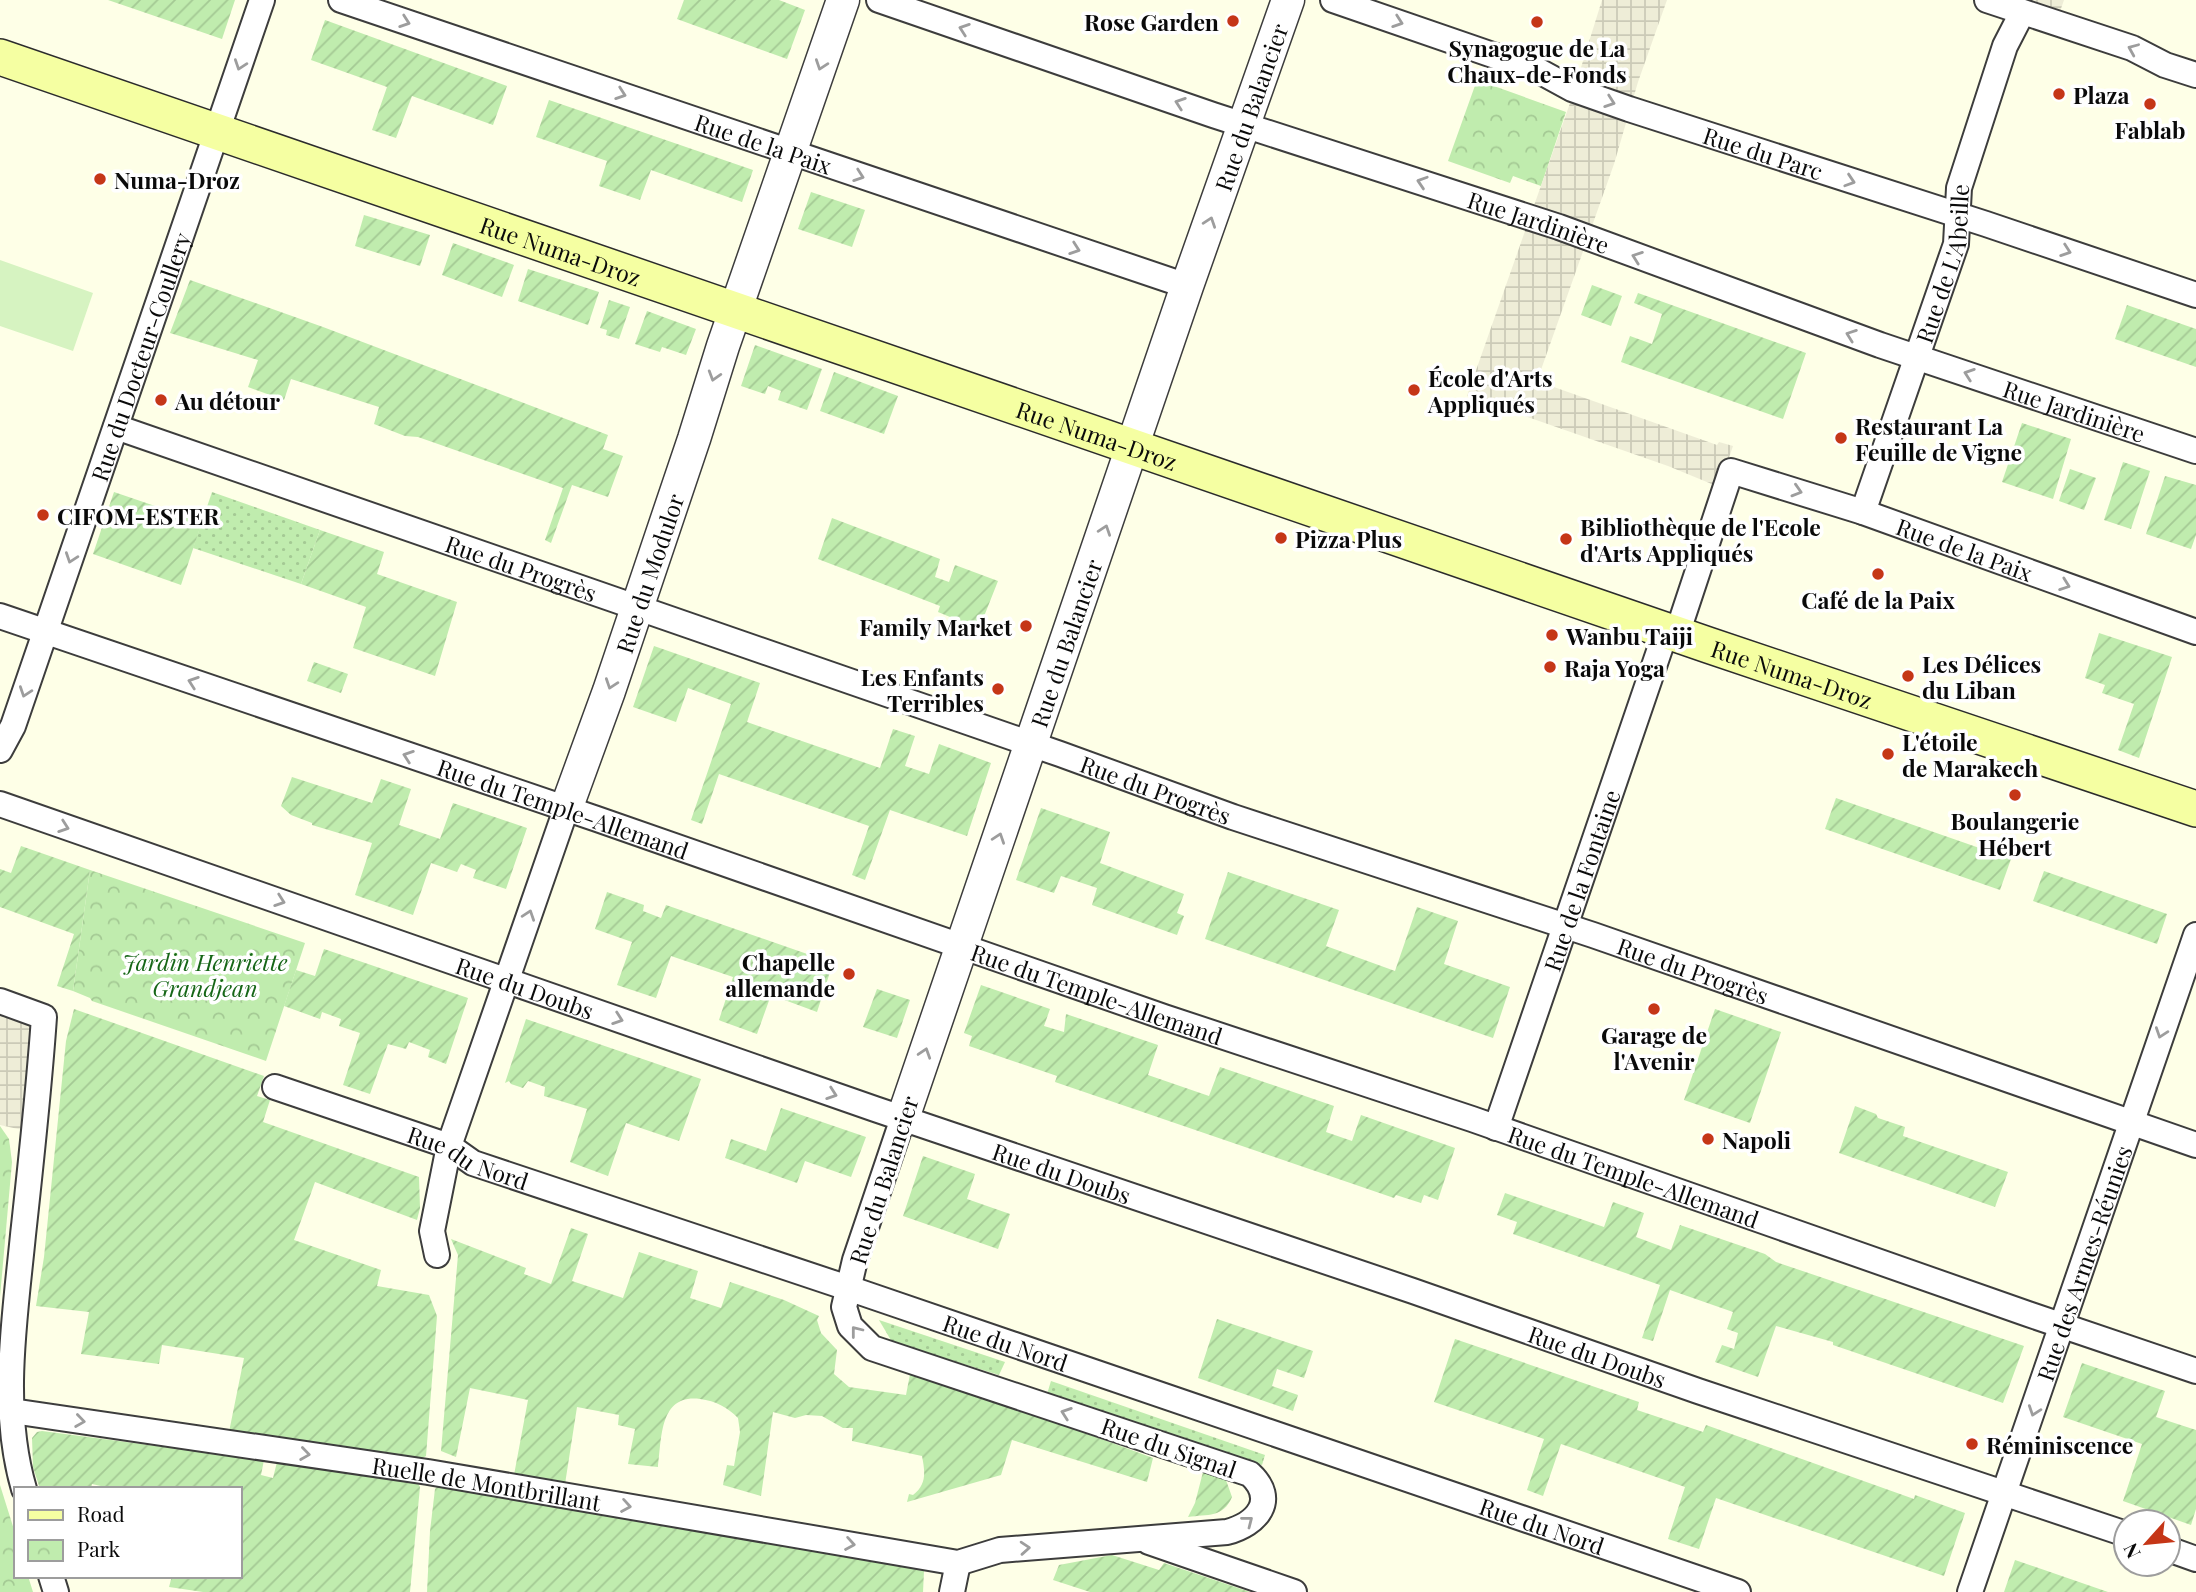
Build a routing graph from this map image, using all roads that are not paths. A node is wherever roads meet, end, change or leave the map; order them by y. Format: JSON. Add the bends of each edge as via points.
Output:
{"nodes":[{"id":1,"x":262,"y":0,"type":"edge"},
{"id":2,"x":341,"y":0,"type":"edge"},
{"id":3,"x":843,"y":0,"type":"edge"},
{"id":4,"x":879,"y":0,"type":"edge"},
{"id":5,"x":1288,"y":0,"type":"edge"},
{"id":6,"x":1333,"y":0,"type":"edge"},
{"id":7,"x":1987,"y":0,"type":"edge"},
{"id":8,"x":2021,"y":13,"type":"junction"},
{"id":9,"x":0,"y":57,"type":"edge"},
{"id":10,"x":2196,"y":75,"type":"edge"},
{"id":11,"x":1245,"y":124,"type":"junction"},
{"id":12,"x":217,"y":132,"type":"junction"},
{"id":13,"x":790,"y":153,"type":"junction"},
{"id":14,"x":1957,"y":215,"type":"junction"},
{"id":15,"x":1187,"y":286,"type":"junction"},
{"id":16,"x":2196,"y":295,"type":"edge"},
{"id":17,"x":736,"y":311,"type":"junction"},
{"id":18,"x":1916,"y":357,"type":"junction"},
{"id":19,"x":116,"y":427,"type":"junction"},
{"id":20,"x":1134,"y":447,"type":"junction"},
{"id":21,"x":2196,"y":451,"type":"edge"},
{"id":22,"x":1731,"y":471,"type":"joint"},
{"id":23,"x":1863,"y":512,"type":"junction"},
{"id":24,"x":637,"y":608,"type":"junction"},
{"id":25,"x":0,"y":616,"type":"edge"},
{"id":26,"x":46,"y":631,"type":"junction"},
{"id":27,"x":1671,"y":632,"type":"junction"},
{"id":28,"x":2196,"y":632,"type":"edge"},
{"id":29,"x":1031,"y":744,"type":"junction"},
{"id":30,"x":0,"y":750,"type":"edge"},
{"id":31,"x":0,"y":804,"type":"edge"},
{"id":32,"x":2196,"y":808,"type":"edge"},
{"id":33,"x":565,"y":809,"type":"junction"},
{"id":34,"x":1564,"y":926,"type":"junction"},
{"id":35,"x":2196,"y":935,"type":"edge"},
{"id":36,"x":961,"y":945,"type":"junction"},
{"id":37,"x":507,"y":980,"type":"junction"},
{"id":38,"x":0,"y":1002,"type":"edge"},
{"id":39,"x":275,"y":1087,"type":"dead end"},
{"id":40,"x":903,"y":1118,"type":"junction"},
{"id":41,"x":2131,"y":1122,"type":"junction"},
{"id":42,"x":1496,"y":1128,"type":"junction"},
{"id":43,"x":2196,"y":1145,"type":"edge"},
{"id":44,"x":449,"y":1146,"type":"junction"},
{"id":45,"x":437,"y":1255,"type":"dead end"},
{"id":46,"x":848,"y":1288,"type":"junction"},
{"id":47,"x":2063,"y":1326,"type":"junction"},
{"id":48,"x":2196,"y":1371,"type":"edge"},
{"id":49,"x":12,"y":1411,"type":"junction"},
{"id":50,"x":23,"y":1487,"type":"edge"},
{"id":51,"x":2006,"y":1492,"type":"junction"},
{"id":52,"x":2112,"y":1529,"type":"edge"},
{"id":53,"x":1138,"y":1539,"type":"junction"},
{"id":54,"x":958,"y":1563,"type":"junction"},
{"id":55,"x":952,"y":1592,"type":"edge"},
{"id":56,"x":1294,"y":1592,"type":"edge"},
{"id":57,"x":1738,"y":1592,"type":"edge"},
{"id":58,"x":1970,"y":1592,"type":"edge"}],
"edges":[{"from":1,"to":12,"type":"street","name":"Rue du Docteur-Coullery","one_way":true},
{"from":2,"to":13,"type":"street","name":"Rue de la Paix","one_way":true},
{"from":3,"to":13,"type":"street","name":"Rue du Modulor","one_way":true},
{"from":11,"to":4,"type":"street","name":"Rue Jardinière","one_way":true},
{"from":5,"to":11,"type":"street","name":"Rue du Balancier"},
{"from":6,"to":14,"type":"street","name":"Rue du Parc","one_way":true,"via":[[1538,71],[1602,100]]},
{"from":7,"to":8,"type":"street"},
{"from":10,"to":8,"type":"street","one_way":true,"via":[[2132,48]]},
{"from":8,"to":14,"type":"street","name":"Rue de L'Abeille","via":[[2005,46],[1959,188]]},
{"from":9,"to":12,"type":"main road","name":"Rue Numa-Droz"},
{"from":15,"to":11,"type":"street","name":"Rue du Balancier","one_way":true},
{"from":18,"to":11,"type":"street","name":"Rue Jardinière","one_way":true,"via":[[1559,227]]},
{"from":12,"to":17,"type":"main road","name":"Rue Numa-Droz"},
{"from":12,"to":19,"type":"street","name":"Rue du Docteur-Coullery"},
{"from":13,"to":15,"type":"street","name":"Rue de la Paix","one_way":true},
{"from":13,"to":17,"type":"street","name":"Rue du Modulor"},
{"from":14,"to":16,"type":"street","name":"Rue du Parc","one_way":true},
{"from":14,"to":18,"type":"street","name":"Rue de L'Abeille","via":[[1956,244]]},
{"from":15,"to":20,"type":"street","name":"Rue du Balancier"},
{"from":17,"to":20,"type":"main road","name":"Rue Numa-Droz"},
{"from":17,"to":24,"type":"street","name":"Rue du Modulor","one_way":true},
{"from":21,"to":18,"type":"street","name":"Rue Jardinière","one_way":true},
{"from":18,"to":23,"type":"street","name":"Rue de L'Abeille"},
{"from":19,"to":24,"type":"street","name":"Rue du Progrès"},
{"from":19,"to":26,"type":"street","name":"Rue du Docteur-Coullery","one_way":true},
{"from":20,"to":27,"type":"main road","name":"Rue Numa-Droz"},
{"from":29,"to":20,"type":"street","name":"Rue du Balancier","one_way":true},
{"from":22,"to":23,"type":"street","name":"Rue de la Paix","one_way":true},
{"from":22,"to":27,"type":"street","name":"Rue de la Fontaine"},
{"from":23,"to":28,"type":"street","name":"Rue de la Paix","one_way":true},
{"from":24,"to":29,"type":"street","name":"Rue du Progrès"},
{"from":24,"to":33,"type":"street","name":"Rue du Modulor","one_way":true},
{"from":25,"to":26,"type":"street","name":"Rue du Temple-Allemand"},
{"from":26,"to":30,"type":"street","name":"Rue du Docteur-Coullery","one_way":true},
{"from":33,"to":26,"type":"street","name":"Rue du Temple-Allemand","one_way":true},
{"from":27,"to":32,"type":"main road","name":"Rue Numa-Droz"},
{"from":27,"to":34,"type":"street","name":"Rue de la Fontaine"},
{"from":29,"to":34,"type":"street","name":"Rue du Progrès","via":[[1233,817]]},
{"from":36,"to":29,"type":"street","name":"Rue du Balancier","one_way":true},
{"from":31,"to":37,"type":"street","name":"Rue du Doubs","one_way":true},
{"from":33,"to":36,"type":"street","name":"Rue du Temple-Allemand"},
{"from":37,"to":33,"type":"street","name":"Rue du Modulor","one_way":true},
{"from":34,"to":41,"type":"street","name":"Rue du Progrès"},
{"from":34,"to":42,"type":"street","name":"Rue de la Fontaine"},
{"from":35,"to":41,"type":"street","name":"Rue des Armes-Réunies","one_way":true},
{"from":40,"to":36,"type":"street","name":"Rue du Balancier","one_way":true},
{"from":36,"to":42,"type":"street","name":"Rue du Temple-Allemand"},
{"from":37,"to":40,"type":"street","name":"Rue du Doubs","one_way":true},
{"from":37,"to":44,"type":"street","name":"Rue du Modulor"},
{"from":38,"to":49,"type":"street","via":[[44,1017],[12,1338]]},
{"from":39,"to":44,"type":"street","name":"Rue du Nord"},
{"from":40,"to":46,"type":"street","name":"Rue du Balancier"},
{"from":40,"to":51,"type":"street","name":"Rue du Doubs"},
{"from":41,"to":43,"type":"street","name":"Rue du Progrès"},
{"from":41,"to":47,"type":"street","name":"Rue des Armes-Réunies"},
{"from":42,"to":47,"type":"street","name":"Rue du Temple-Allemand"},
{"from":44,"to":45,"type":"street","name":"Rue du Modulor","via":[[432,1231]]},
{"from":44,"to":46,"type":"street","name":"Rue du Nord","via":[[473,1163]]},
{"from":53,"to":46,"type":"street","name":"Rue du Signal","one_way":true,"via":[[1240,1528],[1259,1513],[1263,1502],[1260,1483],[1250,1475],[872,1348],[850,1326],[844,1307]]},
{"from":46,"to":57,"type":"street","name":"Rue du Nord"},
{"from":47,"to":48,"type":"street","name":"Rue du Temple-Allemand"},
{"from":47,"to":51,"type":"street","name":"Rue des Armes-Réunies","one_way":true},
{"from":49,"to":50,"type":"street"},
{"from":49,"to":54,"type":"street","name":"Ruelle de Montbrillant","one_way":true,"via":[[428,1472]]},
{"from":51,"to":52,"type":"street","name":"Rue du Doubs"},
{"from":51,"to":58,"type":"street","name":"Rue des Armes-Réunies"},
{"from":54,"to":53,"type":"street","name":"Rue du Signal","one_way":true,"via":[[1000,1550]]},
{"from":53,"to":56,"type":"street"},
{"from":54,"to":55,"type":"street"}]}
